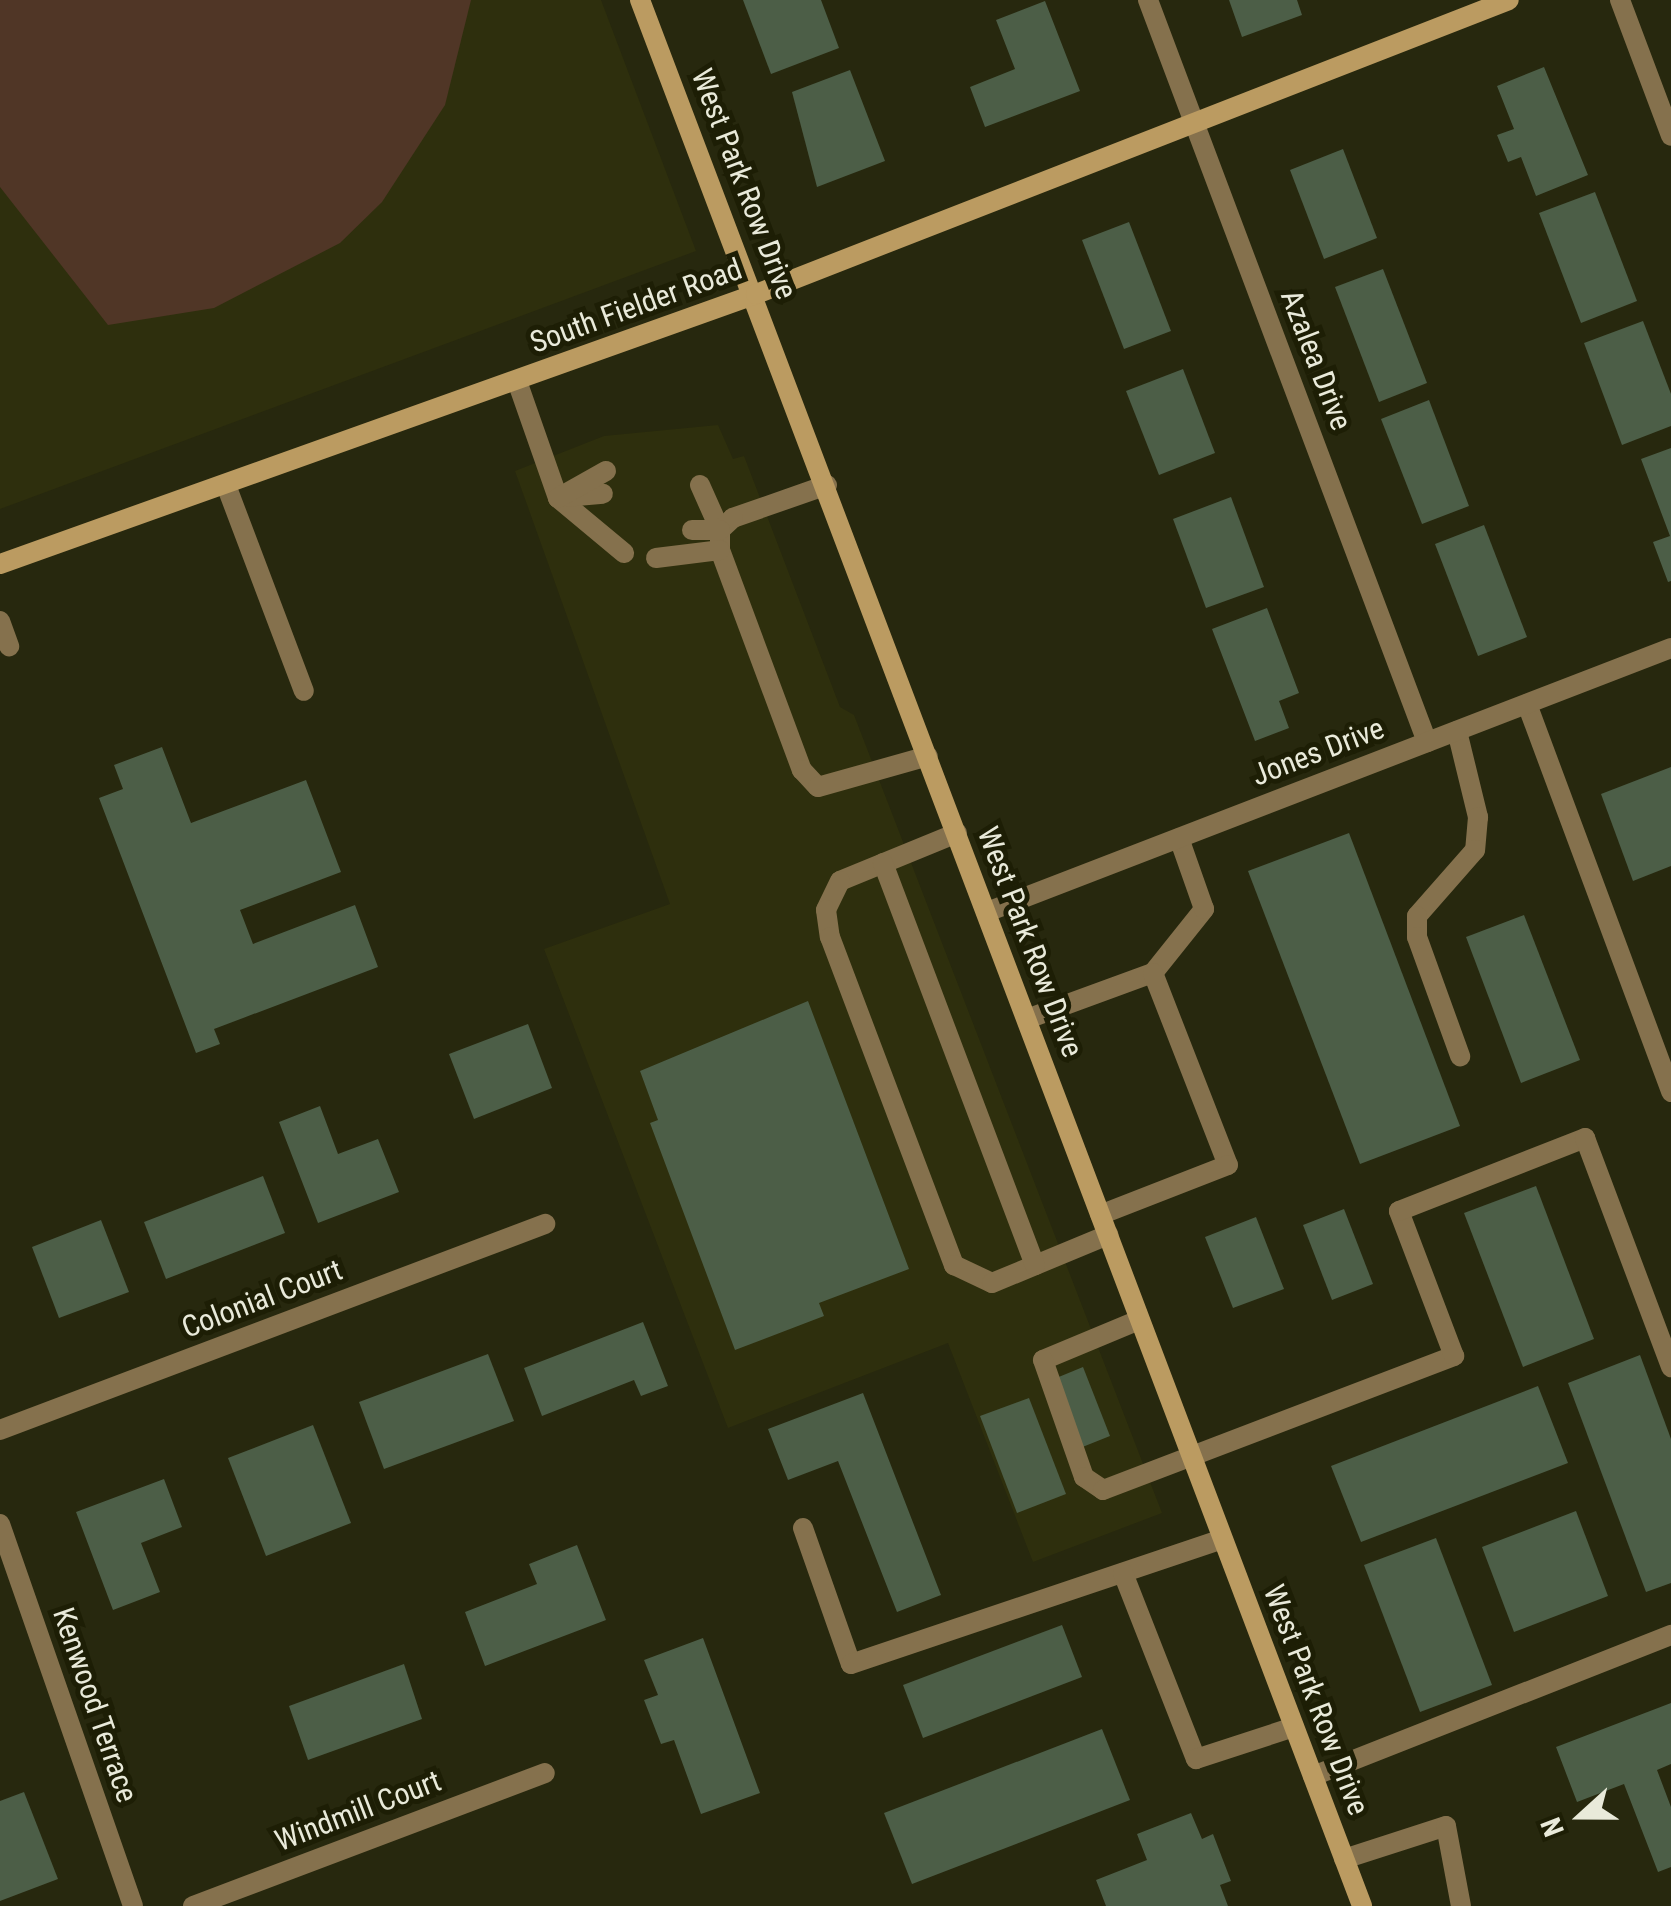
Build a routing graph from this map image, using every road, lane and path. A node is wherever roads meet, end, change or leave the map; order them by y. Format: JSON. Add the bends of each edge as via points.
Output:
{"nodes":[{"id":1,"x":640,"y":0,"type":"edge"},
{"id":2,"x":1148,"y":0,"type":"edge"},
{"id":3,"x":1509,"y":0,"type":"edge"},
{"id":4,"x":1620,"y":0,"type":"edge"},
{"id":5,"x":1194,"y":121,"type":"junction"},
{"id":6,"x":1671,"y":136,"type":"edge"},
{"id":7,"x":756,"y":294,"type":"junction"},
{"id":8,"x":517,"y":380,"type":"junction"},
{"id":9,"x":606,"y":471,"type":"dead end"},
{"id":10,"x":226,"y":485,"type":"junction"},
{"id":11,"x":700,"y":485,"type":"dead end"},
{"id":12,"x":827,"y":485,"type":"junction"},
{"id":13,"x":603,"y":494,"type":"dead end"},
{"id":14,"x":558,"y":498,"type":"junction"},
{"id":15,"x":600,"y":516,"type":"dead end"},
{"id":16,"x":693,"y":519,"type":"dead end"},
{"id":17,"x":720,"y":540,"type":"junction"},
{"id":18,"x":624,"y":553,"type":"dead end"},
{"id":19,"x":656,"y":558,"type":"dead end"},
{"id":20,"x":0,"y":564,"type":"edge"},
{"id":21,"x":0,"y":622,"type":"edge"},
{"id":22,"x":9,"y":646,"type":"dead end"},
{"id":23,"x":1671,"y":648,"type":"edge"},
{"id":24,"x":304,"y":691,"type":"dead end"},
{"id":25,"x":1526,"y":704,"type":"junction"},
{"id":26,"x":1457,"y":731,"type":"junction"},
{"id":27,"x":1428,"y":742,"type":"junction"},
{"id":28,"x":928,"y":756,"type":"junction"},
{"id":29,"x":957,"y":833,"type":"junction"},
{"id":30,"x":1179,"y":838,"type":"junction"},
{"id":31,"x":883,"y":863,"type":"junction"},
{"id":32,"x":987,"y":912,"type":"junction"},
{"id":33,"x":1153,"y":973,"type":"junction"},
{"id":34,"x":1027,"y":1019,"type":"junction"},
{"id":35,"x":1460,"y":1056,"type":"dead end"},
{"id":36,"x":1671,"y":1092,"type":"edge"},
{"id":37,"x":1100,"y":1214,"type":"junction"},
{"id":38,"x":546,"y":1224,"type":"dead end"},
{"id":39,"x":1108,"y":1236,"type":"junction"},
{"id":40,"x":1035,"y":1265,"type":"junction"},
{"id":41,"x":1139,"y":1320,"type":"junction"},
{"id":42,"x":1671,"y":1367,"type":"edge"},
{"id":43,"x":0,"y":1430,"type":"edge"},
{"id":44,"x":1193,"y":1461,"type":"junction"},
{"id":45,"x":0,"y":1524,"type":"edge"},
{"id":46,"x":803,"y":1528,"type":"dead end"},
{"id":47,"x":1223,"y":1539,"type":"junction"},
{"id":48,"x":1122,"y":1573,"type":"junction"},
{"id":49,"x":1671,"y":1634,"type":"edge"},
{"id":50,"x":1294,"y":1727,"type":"junction"},
{"id":51,"x":545,"y":1773,"type":"dead end"},
{"id":52,"x":1313,"y":1776,"type":"junction"},
{"id":53,"x":1344,"y":1859,"type":"junction"},
{"id":54,"x":133,"y":1906,"type":"edge"},
{"id":55,"x":193,"y":1906,"type":"edge"},
{"id":56,"x":1362,"y":1906,"type":"edge"},
{"id":57,"x":1461,"y":1906,"type":"edge"}],
"edges":[{"from":1,"to":7,"type":"main road","name":"West Park Row Drive"},
{"from":2,"to":5,"type":"street","name":"Azalea Drive"},
{"from":3,"to":5,"type":"main road","name":"South Fielder Road"},
{"from":4,"to":6,"type":"street"},
{"from":5,"to":7,"type":"main road","name":"South Fielder Road"},
{"from":5,"to":27,"type":"street","name":"Azalea Drive"},
{"from":7,"to":8,"type":"main road","name":"South Fielder Road"},
{"from":7,"to":12,"type":"main road","name":"West Park Row Drive"},
{"from":8,"to":10,"type":"main road","name":"South Fielder Road"},
{"from":8,"to":14,"type":"street"},
{"from":9,"to":14,"type":"street"},
{"from":10,"to":20,"type":"main road","name":"South Fielder Road"},
{"from":10,"to":24,"type":"street"},
{"from":11,"to":17,"type":"street"},
{"from":12,"to":17,"type":"street"},
{"from":12,"to":28,"type":"main road","name":"West Park Row Drive"},
{"from":13,"to":14,"type":"street"},
{"from":14,"to":15,"type":"street"},
{"from":14,"to":18,"type":"street"},
{"from":16,"to":17,"type":"street"},
{"from":17,"to":19,"type":"street"},
{"from":17,"to":28,"type":"street","via":[[810,778],[830,789]]},
{"from":21,"to":22,"type":"street"},
{"from":23,"to":25,"type":"street","name":"Jones Drive"},
{"from":25,"to":26,"type":"street","name":"Jones Drive"},
{"from":25,"to":36,"type":"street"},
{"from":26,"to":27,"type":"street","name":"Jones Drive"},
{"from":26,"to":35,"type":"street","via":[[1478,817],[1475,850],[1418,916],[1416,937]]},
{"from":27,"to":30,"type":"street","name":"Jones Drive"},
{"from":28,"to":29,"type":"main road","name":"West Park Row Drive"},
{"from":29,"to":31,"type":"street"},
{"from":29,"to":32,"type":"main road","name":"West Park Row Drive"},
{"from":30,"to":32,"type":"street","name":"Jones Drive"},
{"from":30,"to":33,"type":"street","via":[[1204,910]]},
{"from":31,"to":40,"type":"street"},
{"from":31,"to":40,"type":"street","via":[[830,892],[830,936],[947,1246],[977,1281]]},
{"from":32,"to":34,"type":"main road","name":"West Park Row Drive"},
{"from":33,"to":34,"type":"street"},
{"from":33,"to":37,"type":"street","via":[[1228,1166]]},
{"from":34,"to":37,"type":"main road","name":"West Park Row Drive"},
{"from":37,"to":39,"type":"main road","name":"West Park Row Drive"},
{"from":38,"to":43,"type":"street","name":"Colonial Court"},
{"from":39,"to":40,"type":"street"},
{"from":39,"to":41,"type":"main road","name":"West Park Row Drive"},
{"from":41,"to":44,"type":"main road","name":"West Park Row Drive"},
{"from":41,"to":44,"type":"street","via":[[1043,1360],[1041,1372],[1084,1477],[1103,1490]]},
{"from":42,"to":44,"type":"street","via":[[1585,1138],[1399,1211],[1454,1356]]},
{"from":44,"to":47,"type":"main road","name":"West Park Row Drive"},
{"from":45,"to":54,"type":"street","name":"Kenwood Terrace"},
{"from":46,"to":48,"type":"street","via":[[851,1664]]},
{"from":47,"to":48,"type":"street"},
{"from":47,"to":50,"type":"main road","name":"West Park Row Drive"},
{"from":48,"to":50,"type":"street","via":[[1196,1759]]},
{"from":49,"to":52,"type":"street"},
{"from":50,"to":52,"type":"main road","name":"West Park Row Drive"},
{"from":51,"to":55,"type":"street","name":"Windmill Court"},
{"from":52,"to":53,"type":"main road","name":"West Park Row Drive"},
{"from":53,"to":56,"type":"main road","name":"West Park Row Drive"},
{"from":53,"to":57,"type":"street","via":[[1446,1826]]}]}
